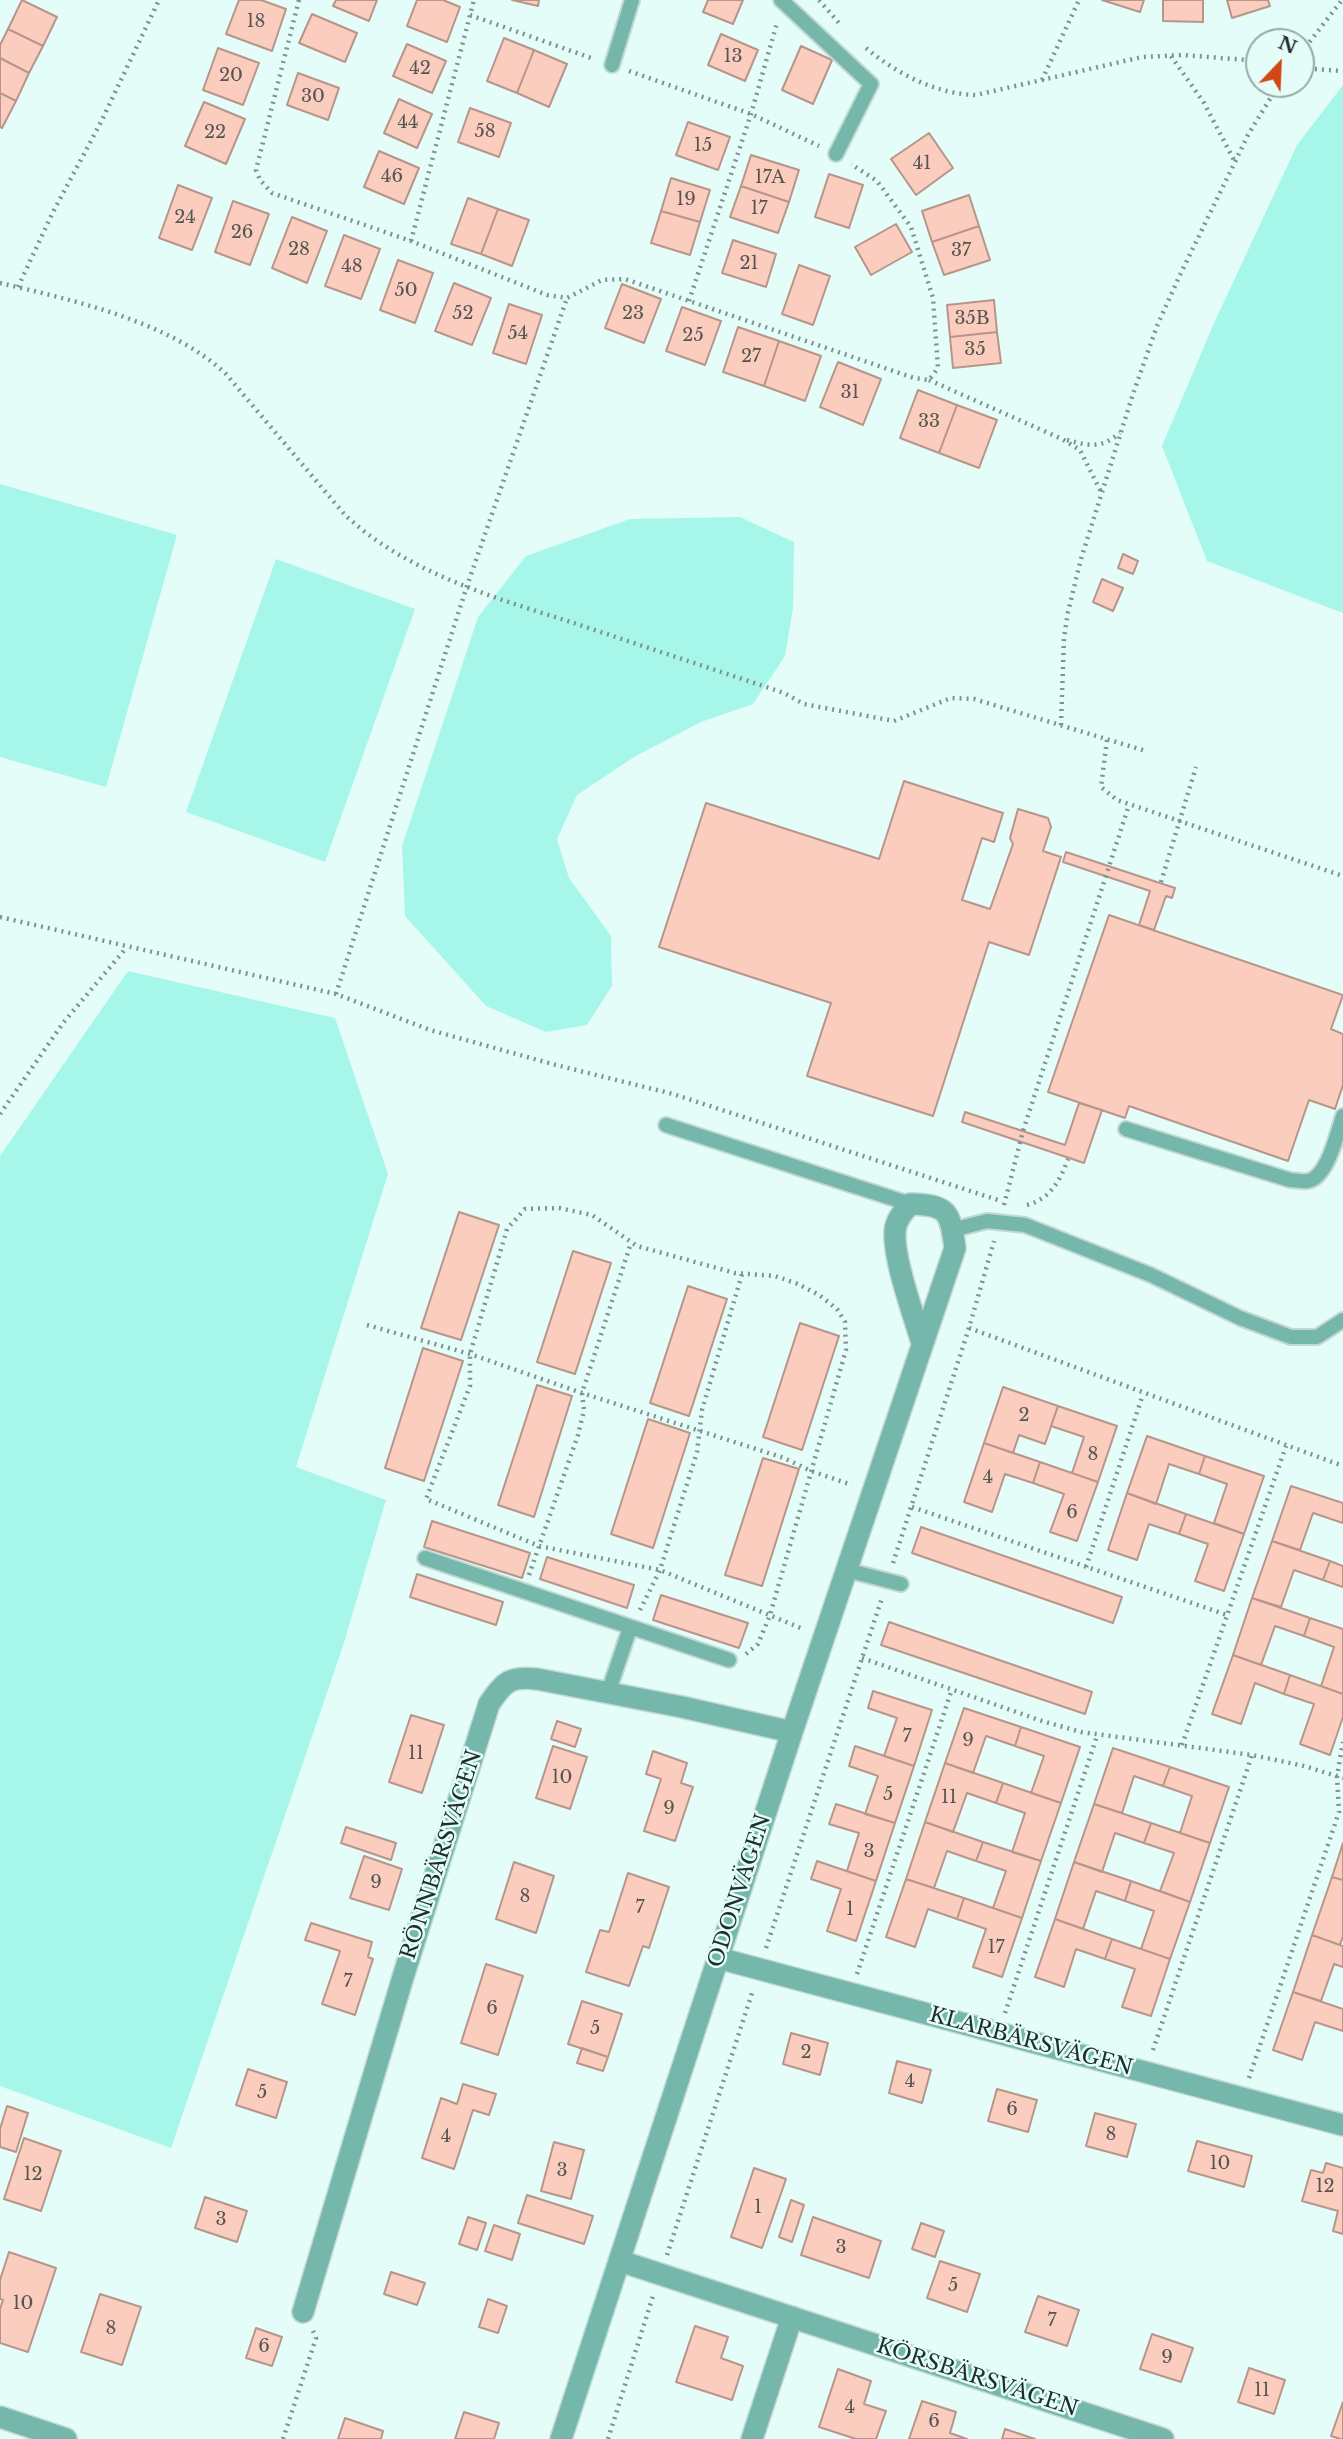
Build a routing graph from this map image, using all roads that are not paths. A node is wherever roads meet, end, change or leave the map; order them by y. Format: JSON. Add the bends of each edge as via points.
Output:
{"nodes":[{"id":1,"x":632,"y":0,"type":"edge"},
{"id":2,"x":782,"y":1,"type":"edge"},
{"id":3,"x":612,"y":65,"type":"dead end"},
{"id":4,"x":836,"y":155,"type":"road end"},
{"id":5,"x":1343,"y":1116,"type":"edge"},
{"id":6,"x":666,"y":1125,"type":"dead end"},
{"id":7,"x":1126,"y":1129,"type":"dead end"},
{"id":8,"x":910,"y":1204,"type":"junction"},
{"id":9,"x":952,"y":1230,"type":"junction"},
{"id":10,"x":1343,"y":1321,"type":"edge"},
{"id":11,"x":922,"y":1343,"type":"junction"},
{"id":12,"x":425,"y":1558,"type":"dead end"},
{"id":13,"x":846,"y":1570,"type":"junction"},
{"id":14,"x":895,"y":1582,"type":"road end"},
{"id":15,"x":630,"y":1628,"type":"junction"},
{"id":16,"x":729,"y":1660,"type":"road end"},
{"id":17,"x":608,"y":1693,"type":"junction"},
{"id":18,"x":792,"y":1732,"type":"junction"},
{"id":19,"x":718,"y":1958,"type":"junction"},
{"id":20,"x":1343,"y":2125,"type":"edge"},
{"id":21,"x":620,"y":2261,"type":"junction"},
{"id":22,"x":303,"y":2312,"type":"road end"},
{"id":23,"x":792,"y":2318,"type":"junction"},
{"id":24,"x":0,"y":2417,"type":"edge"},
{"id":25,"x":66,"y":2439,"type":"edge"},
{"id":26,"x":561,"y":2439,"type":"edge"},
{"id":27,"x":752,"y":2439,"type":"edge"},
{"id":28,"x":1163,"y":2439,"type":"edge"}],
"edges":[{"from":1,"to":3,"type":"lane"},
{"from":2,"to":4,"type":"lane","via":[[871,83]]},
{"from":5,"to":7,"type":"lane","via":[[1326,1164],[1309,1181],[1290,1180]]},
{"from":6,"to":8,"type":"lane"},
{"from":8,"to":9,"type":"street","via":[[933,1205],[946,1212]]},
{"from":8,"to":11,"type":"street","via":[[894,1230]]},
{"from":9,"to":10,"type":"lane","via":[[987,1221],[1025,1226],[1290,1337],[1317,1337]]},
{"from":9,"to":11,"type":"street","name":"ODONVÄGEN","via":[[955,1248]]},
{"from":11,"to":13,"type":"street","name":"ODONVÄGEN"},
{"from":12,"to":15,"type":"lane"},
{"from":13,"to":14,"type":"lane"},
{"from":13,"to":18,"type":"street","name":"ODONVÄGEN"},
{"from":15,"to":16,"type":"lane"},
{"from":15,"to":17,"type":"lane"},
{"from":17,"to":18,"type":"street","name":"RÖNNBÄRSVÄGEN"},
{"from":17,"to":22,"type":"street","name":"RÖNNBÄRSVÄGEN","via":[[519,1677],[502,1685],[489,1704]]},
{"from":18,"to":19,"type":"street","name":"ODONVÄGEN"},
{"from":19,"to":20,"type":"street","name":"KLARBÄRSVÄGEN"},
{"from":19,"to":21,"type":"street","name":"ODONVÄGEN"},
{"from":21,"to":23,"type":"street","name":"KÖRSBÄRSVÄGEN"},
{"from":21,"to":26,"type":"street","name":"ODONVÄGEN"},
{"from":23,"to":27,"type":"street"},
{"from":23,"to":28,"type":"street","name":"KÖRSBÄRSVÄGEN"},
{"from":24,"to":25,"type":"street"}]}
